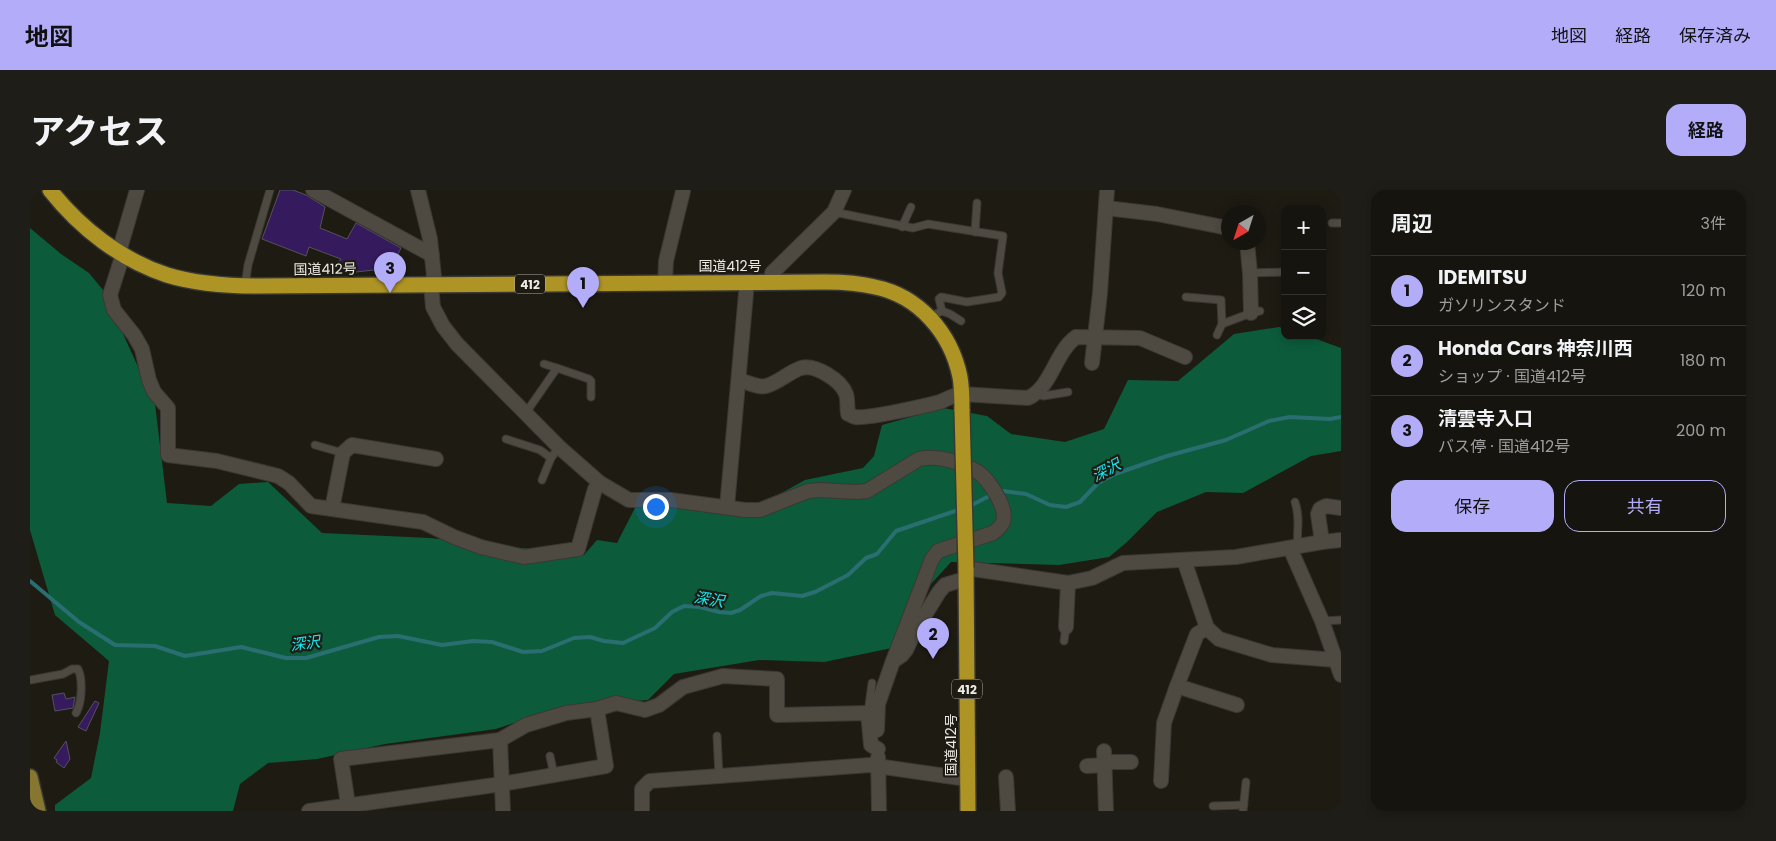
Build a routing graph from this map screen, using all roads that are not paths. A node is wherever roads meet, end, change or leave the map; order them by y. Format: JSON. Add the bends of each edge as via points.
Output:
{"nodes":[{"id":1,"x":50,"y":190,"type":"edge"},
{"id":2,"x":137,"y":190,"type":"edge"},
{"id":3,"x":270,"y":190,"type":"edge"},
{"id":4,"x":312,"y":190,"type":"edge"},
{"id":5,"x":418,"y":190,"type":"edge"},
{"id":6,"x":844,"y":190,"type":"edge"},
{"id":7,"x":1107,"y":190,"type":"edge"},
{"id":8,"x":683,"y":191,"type":"edge"},
{"id":9,"x":977,"y":203,"type":"dead end"},
{"id":10,"x":911,"y":207,"type":"dead end"},
{"id":11,"x":1106,"y":208,"type":"junction"},
{"id":12,"x":834,"y":212,"type":"junction"},
{"id":13,"x":1332,"y":223,"type":"dead end"},
{"id":14,"x":1341,"y":223,"type":"edge"},
{"id":15,"x":902,"y":227,"type":"junction"},
{"id":16,"x":1221,"y":227,"type":"edge"},
{"id":17,"x":975,"y":232,"type":"junction"},
{"id":18,"x":1249,"y":250,"type":"edge"},
{"id":19,"x":121,"y":253,"type":"junction"},
{"id":20,"x":432,"y":255,"type":"junction"},
{"id":21,"x":1281,"y":272,"type":"edge"},
{"id":22,"x":1250,"y":273,"type":"junction"},
{"id":23,"x":666,"y":282,"type":"junction"},
{"id":24,"x":747,"y":282,"type":"junction"},
{"id":25,"x":771,"y":282,"type":"junction"},
{"id":26,"x":431,"y":284,"type":"junction"},
{"id":27,"x":245,"y":286,"type":"junction"},
{"id":28,"x":1186,"y":297,"type":"dead end"},
{"id":29,"x":1256,"y":312,"type":"joint"},
{"id":30,"x":936,"y":314,"type":"junction"},
{"id":31,"x":961,"y":321,"type":"dead end"},
{"id":32,"x":1222,"y":324,"type":"junction"},
{"id":33,"x":1217,"y":335,"type":"dead end"},
{"id":34,"x":1095,"y":338,"type":"junction"},
{"id":35,"x":1185,"y":357,"type":"dead end"},
{"id":36,"x":1092,"y":363,"type":"dead end"},
{"id":37,"x":544,"y":364,"type":"dead end"},
{"id":38,"x":557,"y":368,"type":"junction"},
{"id":39,"x":739,"y":380,"type":"junction"},
{"id":40,"x":1038,"y":391,"type":"junction"},
{"id":41,"x":1068,"y":392,"type":"dead end"},
{"id":42,"x":962,"y":394,"type":"junction"},
{"id":43,"x":591,"y":396,"type":"dead end"},
{"id":44,"x":525,"y":414,"type":"junction"},
{"id":45,"x":506,"y":439,"type":"dead end"},
{"id":46,"x":315,"y":445,"type":"dead end"},
{"id":47,"x":343,"y":452,"type":"junction"},
{"id":48,"x":555,"y":453,"type":"junction"},
{"id":49,"x":436,"y":459,"type":"dead end"},
{"id":50,"x":542,"y":480,"type":"dead end"},
{"id":51,"x":600,"y":483,"type":"junction"},
{"id":52,"x":1295,"y":502,"type":"dead end"},
{"id":53,"x":727,"y":507,"type":"junction"},
{"id":54,"x":1341,"y":508,"type":"edge"},
{"id":55,"x":332,"y":509,"type":"junction"},
{"id":56,"x":1341,"y":540,"type":"edge"},
{"id":57,"x":1322,"y":542,"type":"junction"},
{"id":58,"x":1294,"y":547,"type":"junction"},
{"id":59,"x":1184,"y":560,"type":"junction"},
{"id":60,"x":966,"y":573,"type":"junction"},
{"id":61,"x":1068,"y":583,"type":"junction"},
{"id":62,"x":1341,"y":620,"type":"edge"},
{"id":63,"x":1322,"y":621,"type":"junction"},
{"id":64,"x":1207,"y":628,"type":"junction"},
{"id":65,"x":1065,"y":634,"type":"dead end"},
{"id":66,"x":1336,"y":660,"type":"junction"},
{"id":67,"x":893,"y":661,"type":"junction"},
{"id":68,"x":1341,"y":675,"type":"edge"},
{"id":69,"x":30,"y":680,"type":"edge"},
{"id":70,"x":872,"y":683,"type":"dead end"},
{"id":71,"x":1178,"y":686,"type":"junction"},
{"id":72,"x":1231,"y":706,"type":"dead end"},
{"id":73,"x":597,"y":709,"type":"junction"},
{"id":74,"x":76,"y":713,"type":"dead end"},
{"id":75,"x":868,"y":713,"type":"junction"},
{"id":76,"x":716,"y":736,"type":"dead end"},
{"id":77,"x":500,"y":740,"type":"junction"},
{"id":78,"x":878,"y":749,"type":"junction"},
{"id":79,"x":550,"y":756,"type":"dead end"},
{"id":80,"x":1104,"y":760,"type":"junction"},
{"id":81,"x":1131,"y":762,"type":"dead end"},
{"id":82,"x":879,"y":766,"type":"junction"},
{"id":83,"x":1087,"y":766,"type":"dead end"},
{"id":84,"x":554,"y":775,"type":"junction"},
{"id":85,"x":1006,"y":776,"type":"dead end"},
{"id":86,"x":30,"y":777,"type":"edge"},
{"id":87,"x":719,"y":777,"type":"junction"},
{"id":88,"x":967,"y":779,"type":"junction"},
{"id":89,"x":1162,"y":781,"type":"dead end"},
{"id":90,"x":1246,"y":782,"type":"dead end"},
{"id":91,"x":502,"y":784,"type":"junction"},
{"id":92,"x":348,"y":804,"type":"junction"},
{"id":93,"x":1213,"y":806,"type":"dead end"},
{"id":94,"x":1243,"y":808,"type":"edge"},
{"id":95,"x":38,"y":811,"type":"edge"},
{"id":96,"x":309,"y":811,"type":"edge"},
{"id":97,"x":503,"y":811,"type":"edge"},
{"id":98,"x":642,"y":811,"type":"edge"},
{"id":99,"x":879,"y":811,"type":"edge"},
{"id":100,"x":968,"y":811,"type":"edge"},
{"id":101,"x":1008,"y":811,"type":"edge"},
{"id":102,"x":1106,"y":811,"type":"edge"}],
"edges":[{"from":1,"to":19,"type":"highway","name":"国道412号","number":"412","via":[[84,226]]},
{"from":2,"to":19,"type":"street"},
{"from":3,"to":27,"type":"lane"},
{"from":4,"to":20,"type":"street"},
{"from":5,"to":20,"type":"street"},
{"from":6,"to":12,"type":"street"},
{"from":7,"to":11,"type":"street"},
{"from":8,"to":23,"type":"street","via":[[666,261]]},
{"from":9,"to":17,"type":"lane"},
{"from":10,"to":15,"type":"lane"},
{"from":11,"to":16,"type":"street"},
{"from":11,"to":34,"type":"street"},
{"from":12,"to":15,"type":"lane"},
{"from":12,"to":25,"type":"street","via":[[772,273]]},
{"from":13,"to":14,"type":"lane"},
{"from":15,"to":17,"type":"lane","via":[[928,224]]},
{"from":17,"to":30,"type":"lane","via":[[1003,236],[998,273],[1002,292],[999,297],[967,302],[941,297]]},
{"from":18,"to":22,"type":"street"},
{"from":19,"to":27,"type":"highway","name":"国道412号","number":"412","via":[[167,275],[195,282]]},
{"from":19,"to":55,"type":"street","via":[[110,295],[114,310],[142,349],[154,392],[168,408],[168,455],[217,461],[278,476],[311,506]]},
{"from":20,"to":26,"type":"street","via":[[434,276]]},
{"from":21,"to":22,"type":"lane"},
{"from":22,"to":29,"type":"street"},
{"from":23,"to":24,"type":"highway","name":"国道412号","number":"412"},
{"from":23,"to":26,"type":"highway","name":"国道412号","number":"412"},
{"from":24,"to":25,"type":"highway","name":"国道412号","number":"412"},
{"from":24,"to":39,"type":"street"},
{"from":25,"to":30,"type":"highway","name":"国道412号","number":"412","via":[[851,283],[876,287]]},
{"from":26,"to":27,"type":"highway","name":"国道412号","number":"412"},
{"from":26,"to":44,"type":"street","via":[[433,307],[443,326]]},
{"from":28,"to":32,"type":"lane","via":[[1221,300]]},
{"from":29,"to":32,"type":"lane"},
{"from":30,"to":31,"type":"lane","via":[[950,314]]},
{"from":30,"to":42,"type":"highway","name":"国道412号","number":"412","via":[[955,358]]},
{"from":32,"to":33,"type":"lane"},
{"from":34,"to":35,"type":"street","via":[[1140,338]]},
{"from":34,"to":36,"type":"street"},
{"from":34,"to":40,"type":"street","via":[[1076,337],[1069,342]]},
{"from":37,"to":38,"type":"lane"},
{"from":38,"to":43,"type":"lane","via":[[589,379]]},
{"from":38,"to":44,"type":"lane"},
{"from":39,"to":42,"type":"street","via":[[767,386],[810,367],[838,383],[846,393],[848,414],[854,417],[916,408]]},
{"from":39,"to":53,"type":"street"},
{"from":40,"to":41,"type":"lane","via":[[1043,396]]},
{"from":40,"to":42,"type":"street","via":[[1020,399]]},
{"from":42,"to":60,"type":"highway","name":"国道412号","number":"412","bridge":true},
{"from":44,"to":48,"type":"street"},
{"from":45,"to":48,"type":"lane"},
{"from":46,"to":47,"type":"lane"},
{"from":47,"to":49,"type":"street","via":[[352,445],[403,457]]},
{"from":47,"to":55,"type":"street"},
{"from":48,"to":50,"type":"lane"},
{"from":48,"to":51,"type":"street"},
{"from":51,"to":53,"type":"street","via":[[629,500],[671,500]]},
{"from":51,"to":55,"type":"street","via":[[595,489],[578,549],[524,556],[481,547],[423,522]]},
{"from":52,"to":58,"type":"lane","via":[[1299,516]]},
{"from":53,"to":67,"type":"street","via":[[760,510],[808,492],[867,491],[919,459],[929,457],[947,460],[980,473],[1002,505],[1003,521],[993,533],[938,551],[932,559]]},
{"from":54,"to":57,"type":"street","via":[[1326,506],[1320,509]]},
{"from":56,"to":57,"type":"street"},
{"from":57,"to":58,"type":"street"},
{"from":58,"to":59,"type":"street","via":[[1236,557]]},
{"from":58,"to":63,"type":"street"},
{"from":59,"to":61,"type":"street","via":[[1124,563],[1092,578]]},
{"from":59,"to":64,"type":"street"},
{"from":60,"to":61,"type":"street"},
{"from":60,"to":67,"type":"street","via":[[939,592],[906,650]]},
{"from":60,"to":88,"type":"highway","name":"国道412号","number":"412"},
{"from":61,"to":65,"type":"street"},
{"from":62,"to":63,"type":"lane"},
{"from":63,"to":66,"type":"street"},
{"from":64,"to":66,"type":"street","via":[[1219,639],[1272,655]]},
{"from":64,"to":71,"type":"street","via":[[1197,634]]},
{"from":66,"to":68,"type":"street"},
{"from":67,"to":78,"type":"street","via":[[878,704]]},
{"from":69,"to":74,"type":"lane","via":[[78,669],[79,707]]},
{"from":70,"to":75,"type":"lane"},
{"from":71,"to":72,"type":"street"},
{"from":71,"to":89,"type":"street","via":[[1164,723]]},
{"from":73,"to":75,"type":"street","via":[[616,703],[645,710],[659,705],[683,687],[723,676],[777,679],[777,715]]},
{"from":73,"to":77,"type":"street","via":[[566,713],[526,725]]},
{"from":73,"to":84,"type":"street","via":[[606,766]]},
{"from":75,"to":78,"type":"street","via":[[871,745]]},
{"from":76,"to":87,"type":"lane"},
{"from":77,"to":91,"type":"street"},
{"from":77,"to":92,"type":"street","via":[[341,758]]},
{"from":78,"to":82,"type":"street"},
{"from":79,"to":84,"type":"lane"},
{"from":80,"to":81,"type":"street"},
{"from":80,"to":83,"type":"street"},
{"from":80,"to":102,"type":"street"},
{"from":82,"to":87,"type":"street"},
{"from":82,"to":88,"type":"street"},
{"from":82,"to":99,"type":"street"},
{"from":84,"to":91,"type":"street"},
{"from":85,"to":101,"type":"street"},
{"from":86,"to":95,"type":"main road"},
{"from":87,"to":98,"type":"street","via":[[650,781],[642,789]]},
{"from":88,"to":100,"type":"highway","name":"国道412号","number":"412"},
{"from":90,"to":94,"type":"lane"},
{"from":91,"to":92,"type":"street"},
{"from":91,"to":97,"type":"street"},
{"from":92,"to":96,"type":"street"},
{"from":93,"to":94,"type":"lane"}]}
